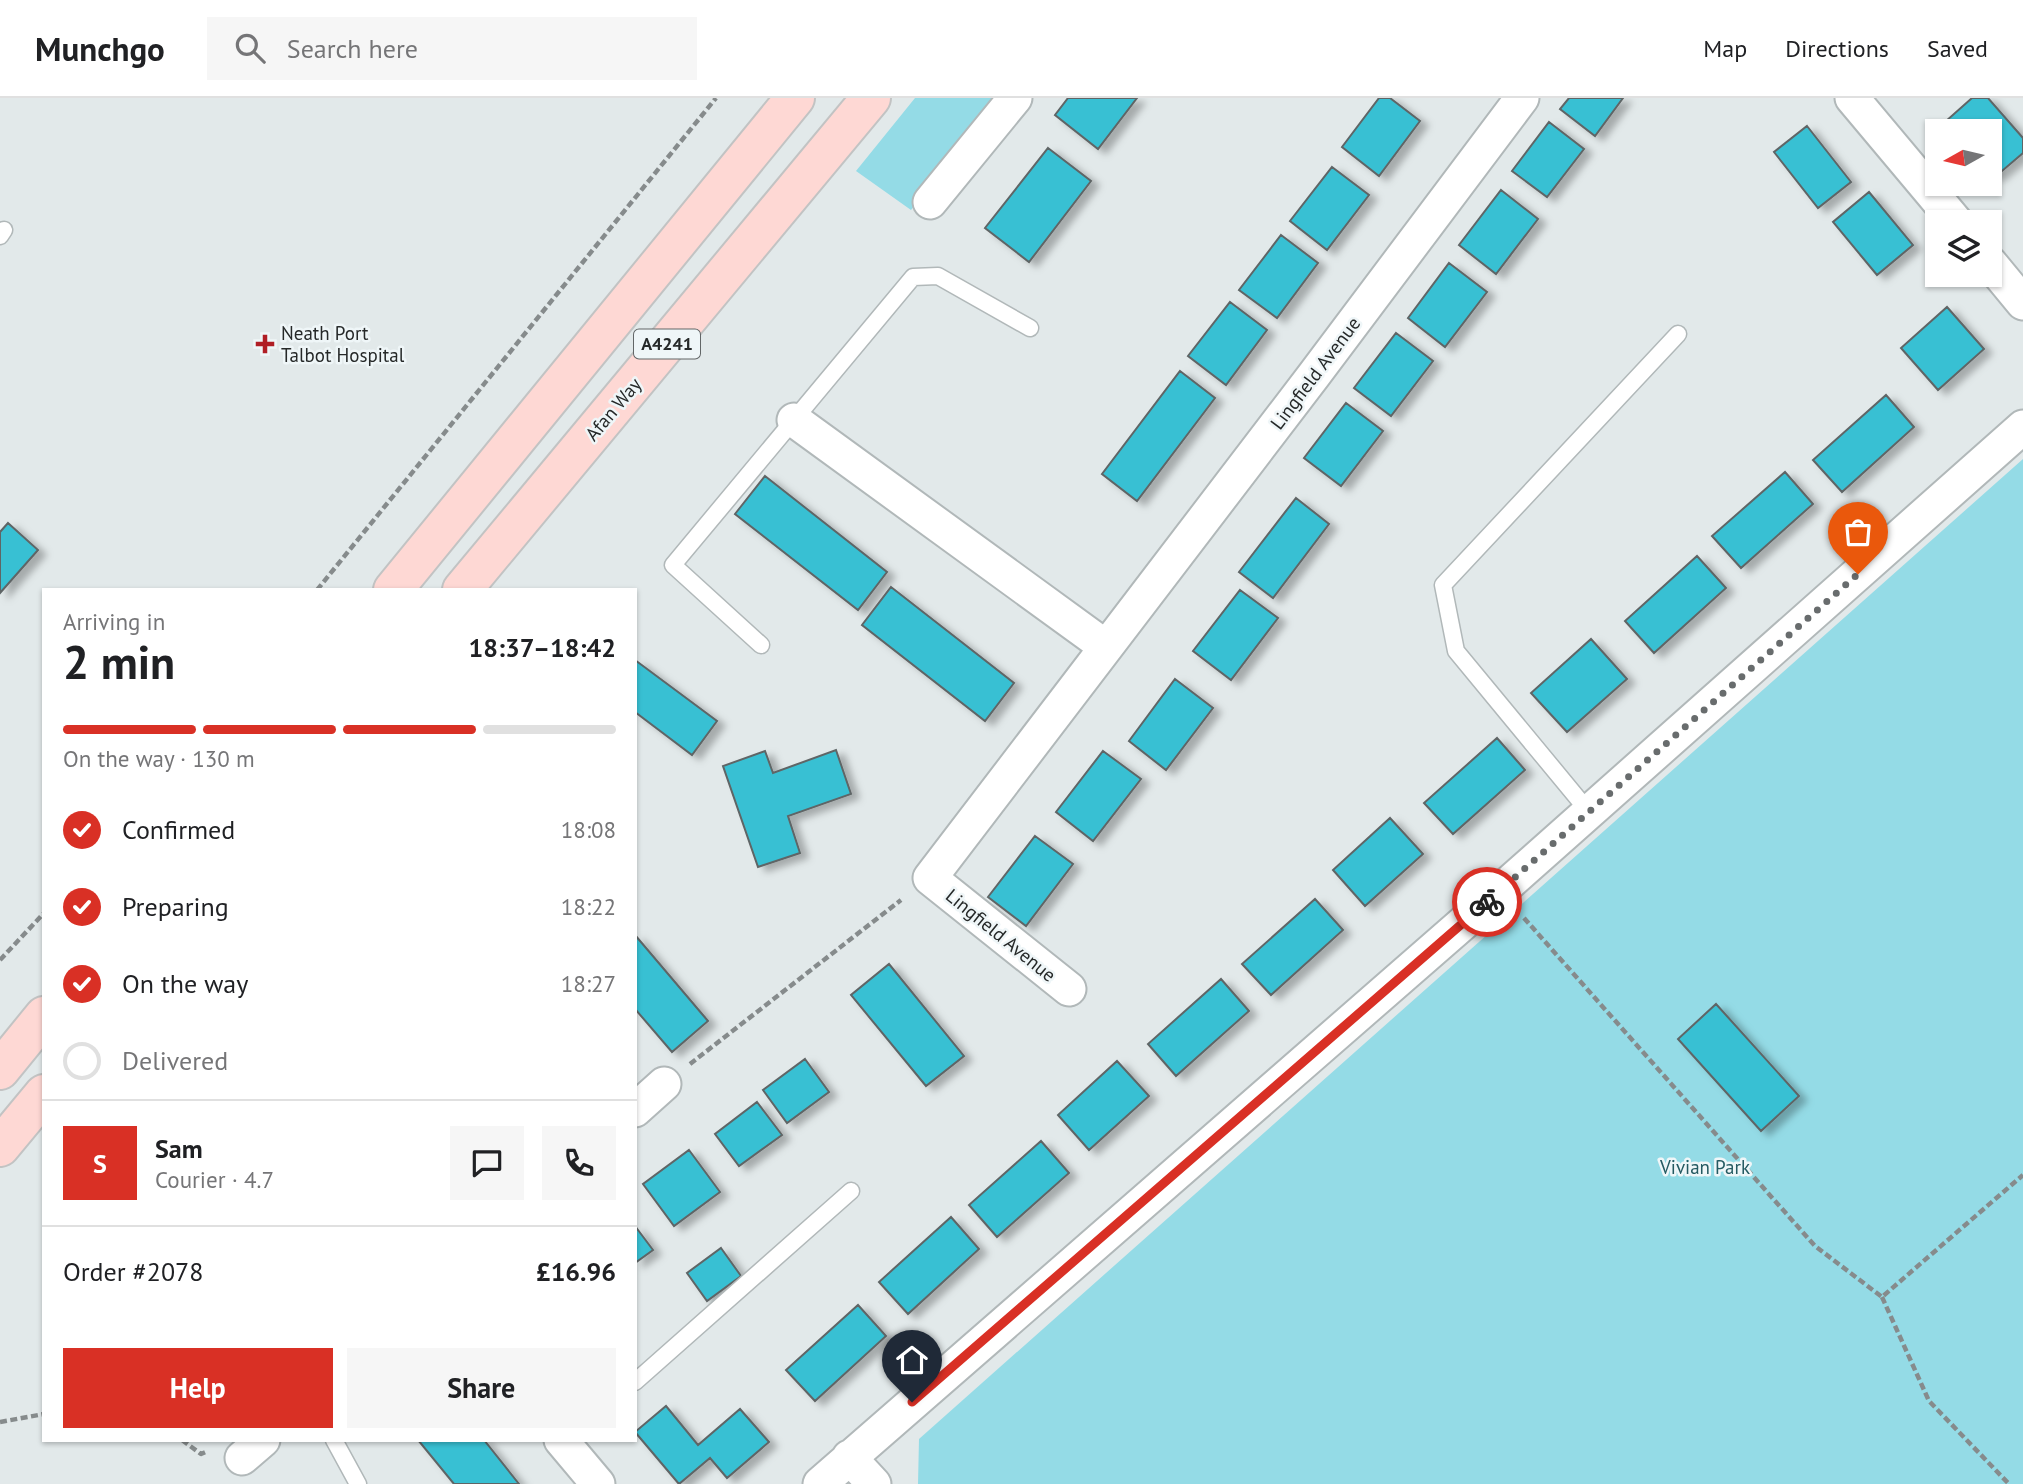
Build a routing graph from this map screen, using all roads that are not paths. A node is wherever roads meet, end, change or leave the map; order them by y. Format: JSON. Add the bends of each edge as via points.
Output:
{"nodes":[{"id":1,"x":795,"y":98,"type":"edge"},
{"id":2,"x":871,"y":98,"type":"edge"},
{"id":3,"x":1014,"y":98,"type":"edge"},
{"id":4,"x":1521,"y":98,"type":"edge"},
{"id":5,"x":1852,"y":98,"type":"edge"},
{"id":6,"x":930,"y":202,"type":"dead end"},
{"id":7,"x":1946,"y":210,"type":"edge"},
{"id":8,"x":2002,"y":278,"type":"edge"},
{"id":9,"x":2023,"y":303,"type":"edge"},
{"id":10,"x":1030,"y":328,"type":"dead end"},
{"id":11,"x":1678,"y":334,"type":"dead end"},
{"id":12,"x":794,"y":420,"type":"junction"},
{"id":13,"x":2023,"y":427,"type":"edge"},
{"id":14,"x":395,"y":588,"type":"edge"},
{"id":15,"x":465,"y":588,"type":"edge"},
{"id":16,"x":761,"y":645,"type":"dead end"},
{"id":17,"x":1106,"y":647,"type":"junction"},
{"id":18,"x":1589,"y":812,"type":"junction"},
{"id":19,"x":1069,"y":989,"type":"dead end"},
{"id":20,"x":42,"y":1018,"type":"edge"},
{"id":21,"x":0,"y":1070,"type":"edge"},
{"id":22,"x":664,"y":1084,"type":"road end"},
{"id":23,"x":42,"y":1096,"type":"edge"},
{"id":24,"x":637,"y":1108,"type":"edge"},
{"id":25,"x":0,"y":1147,"type":"edge"},
{"id":26,"x":850,"y":1191,"type":"dead end"},
{"id":27,"x":637,"y":1380,"type":"edge"},
{"id":28,"x":335,"y":1442,"type":"edge"},
{"id":29,"x":565,"y":1442,"type":"edge"},
{"id":30,"x":849,"y":1457,"type":"junction"},
{"id":31,"x":358,"y":1484,"type":"edge"},
{"id":32,"x":598,"y":1484,"type":"edge"},
{"id":33,"x":820,"y":1484,"type":"edge"},
{"id":34,"x":874,"y":1484,"type":"edge"}],
"edges":[{"from":1,"to":14,"type":"main road","number":"A4241"},
{"from":2,"to":15,"type":"main road","name":"Afan Way","number":"A4241"},
{"from":3,"to":6,"type":"street"},
{"from":4,"to":17,"type":"street","name":"Lingfield Avenue"},
{"from":5,"to":7,"type":"street"},
{"from":8,"to":9,"type":"street"},
{"from":10,"to":12,"type":"lane","via":[[938,276],[913,276]]},
{"from":11,"to":18,"type":"lane","via":[[1443,586],[1456,651]]},
{"from":12,"to":16,"type":"lane","via":[[673,565]]},
{"from":12,"to":17,"type":"street"},
{"from":13,"to":18,"type":"street"},
{"from":17,"to":19,"type":"street","name":"Lingfield Avenue","via":[[930,878]]},
{"from":18,"to":30,"type":"street"},
{"from":20,"to":21,"type":"main road"},
{"from":22,"to":24,"type":"street"},
{"from":23,"to":25,"type":"main road"},
{"from":26,"to":27,"type":"lane"},
{"from":28,"to":31,"type":"lane"},
{"from":29,"to":32,"type":"street"},
{"from":30,"to":33,"type":"street"},
{"from":30,"to":34,"type":"street"}]}
